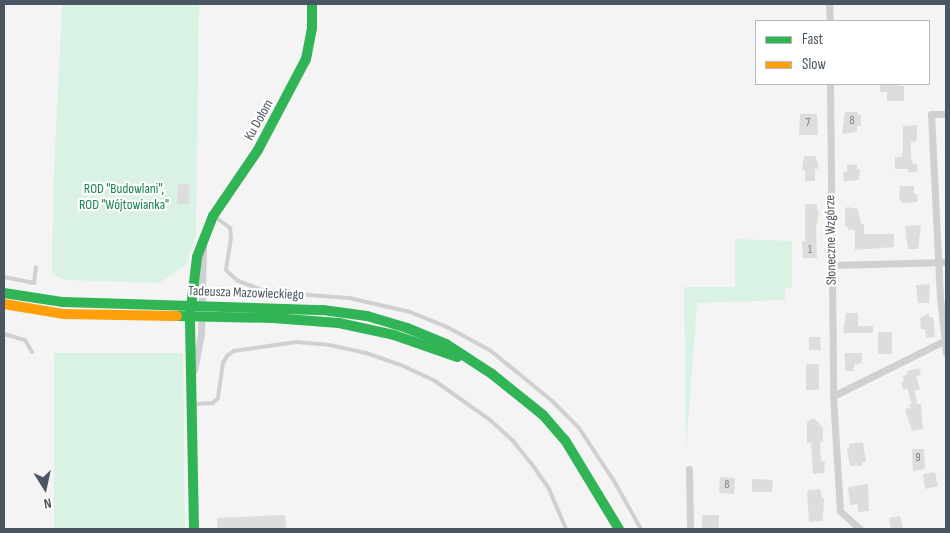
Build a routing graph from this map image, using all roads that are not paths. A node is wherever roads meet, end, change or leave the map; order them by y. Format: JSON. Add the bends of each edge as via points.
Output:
{"nodes":[{"id":1,"x":312,"y":4,"type":"edge"},
{"id":2,"x":829,"y":4,"type":"edge"},
{"id":3,"x":830,"y":20,"type":"edge"},
{"id":4,"x":830,"y":85,"type":"edge"},
{"id":5,"x":946,"y":114,"type":"edge"},
{"id":6,"x":214,"y":216,"type":"junction"},
{"id":7,"x":203,"y":241,"type":"junction"},
{"id":8,"x":942,"y":262,"type":"edge"},
{"id":9,"x":832,"y":265,"type":"junction"},
{"id":10,"x":36,"y":267,"type":"dead end"},
{"id":11,"x":4,"y":277,"type":"edge"},
{"id":12,"x":4,"y":293,"type":"edge"},
{"id":13,"x":4,"y":304,"type":"edge"},
{"id":14,"x":190,"y":311,"type":"junction"},
{"id":15,"x":202,"y":311,"type":"junction"},
{"id":16,"x":4,"y":334,"type":"edge"},
{"id":17,"x":946,"y":340,"type":"edge"},
{"id":18,"x":32,"y":352,"type":"dead end"},
{"id":19,"x":946,"y":353,"type":"edge"},
{"id":20,"x":192,"y":383,"type":"junction"},
{"id":21,"x":833,"y":396,"type":"junction"},
{"id":22,"x":191,"y":404,"type":"junction"},
{"id":23,"x":689,"y":469,"type":"dead end"},
{"id":24,"x":597,"y":492,"type":"junction"},
{"id":25,"x":194,"y":529,"type":"edge"},
{"id":26,"x":566,"y":529,"type":"edge"},
{"id":27,"x":613,"y":529,"type":"edge"},
{"id":28,"x":619,"y":529,"type":"edge"},
{"id":29,"x":641,"y":529,"type":"edge"},
{"id":30,"x":690,"y":529,"type":"edge"},
{"id":31,"x":860,"y":529,"type":"edge"}],
"edges":[{"from":1,"to":6,"type":"main road","name":"Ku Dołom","via":[[312,28],[306,59],[296,81],[258,150]]},
{"from":2,"to":3,"type":"street"},
{"from":4,"to":9,"type":"street","name":"Słoneczne Wzgórze"},
{"from":5,"to":8,"type":"street","via":[[932,114]]},
{"from":6,"to":7,"type":"main road","name":"Ku Dołom"},
{"from":6,"to":29,"type":"lane","via":[[230,228],[226,270],[238,281],[269,292],[349,298],[410,312],[449,328],[491,351],[552,401],[579,428]]},
{"from":7,"to":14,"type":"main road","name":"Ku Dołom","via":[[194,271]]},
{"from":7,"to":15,"type":"street","name":"Ku Dołom"},
{"from":8,"to":9,"type":"street"},
{"from":8,"to":17,"type":"street"},
{"from":9,"to":21,"type":"street","name":"Słoneczne Wzgórze"},
{"from":10,"to":11,"type":"lane","via":[[34,283]]},
{"from":12,"to":14,"type":"main road","name":"Tadeusza Mazowieckiego","via":[[62,302]]},
{"from":13,"to":14,"type":"main road","name":"Tadeusza Mazowieckiego","via":[[64,314]]},
{"from":14,"to":15,"type":"main road","name":"Tadeusza Mazowieckiego"},
{"from":14,"to":20,"type":"main road","name":"Ku Dołom"},
{"from":15,"to":20,"type":"street","name":"Ku Dołom"},
{"from":15,"to":24,"type":"main road","name":"Tadeusza Mazowieckiego","via":[[315,310],[367,316],[427,335],[477,364],[543,415],[565,440]]},
{"from":16,"to":18,"type":"lane","via":[[25,340]]},
{"from":17,"to":19,"type":"street"},
{"from":17,"to":21,"type":"street"},
{"from":20,"to":22,"type":"main road","name":"Ku Dołom"},
{"from":21,"to":31,"type":"street","name":"Słoneczne Wzgórze","via":[[840,512]]},
{"from":22,"to":25,"type":"main road","name":"Ku Dołom"},
{"from":22,"to":26,"type":"lane","via":[[206,405],[218,398],[223,363],[234,351],[296,342],[366,353],[435,381],[490,420],[532,463],[549,489]]},
{"from":23,"to":30,"type":"street"},
{"from":24,"to":27,"type":"main road","name":"Tadeusza Mazowieckiego"},
{"from":24,"to":28,"type":"main road","name":"Tadeusza Mazowieckiego"}]}
